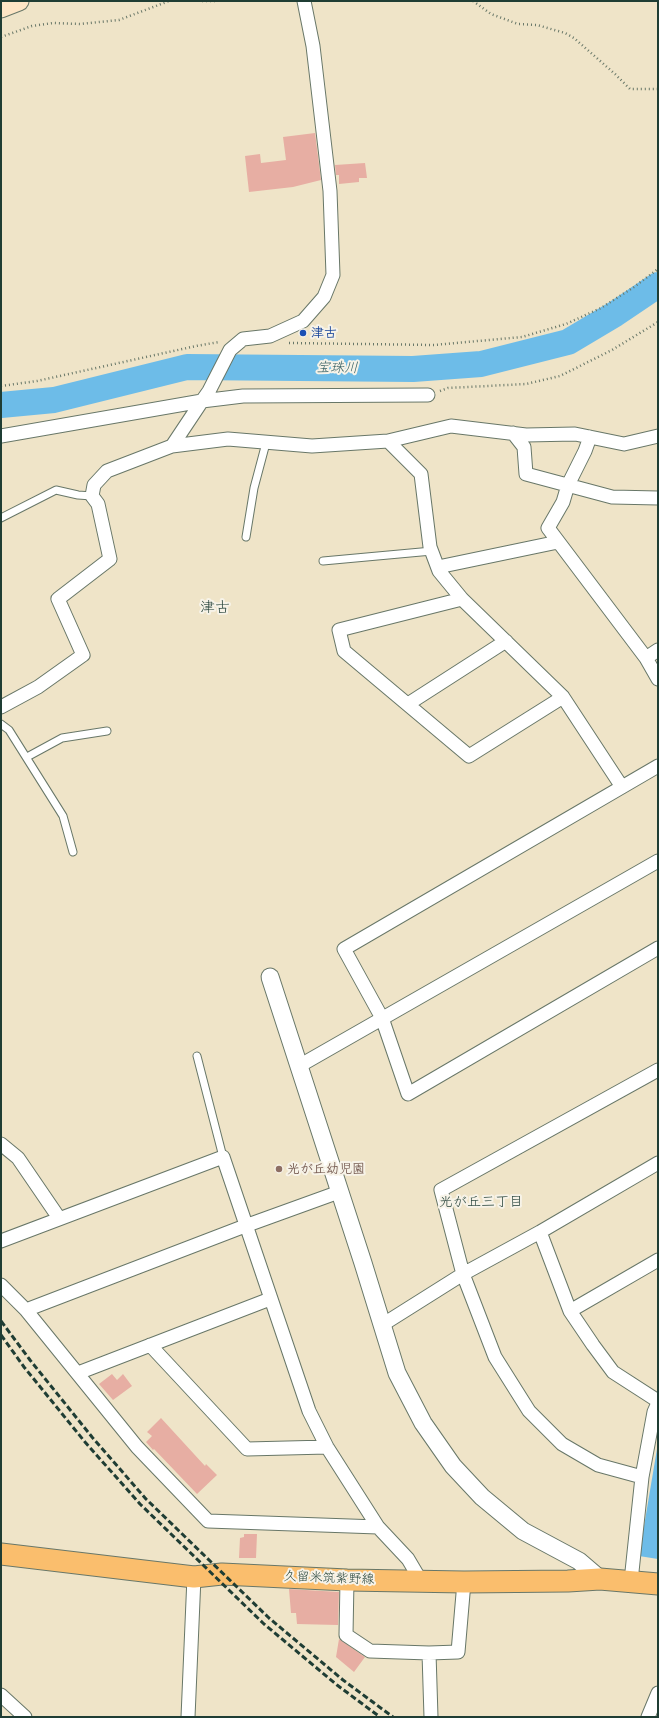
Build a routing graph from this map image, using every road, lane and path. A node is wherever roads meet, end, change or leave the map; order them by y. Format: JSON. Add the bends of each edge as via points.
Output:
{"nodes":[{"id":1,"x":19,"y":1,"type":"edge"},
{"id":2,"x":169,"y":1,"type":"edge"},
{"id":3,"x":202,"y":1,"type":"edge"},
{"id":4,"x":216,"y":1,"type":"edge"},
{"id":5,"x":304,"y":1,"type":"edge"},
{"id":6,"x":473,"y":1,"type":"edge"},
{"id":7,"x":1,"y":8,"type":"edge"},
{"id":8,"x":1,"y":37,"type":"edge"},
{"id":9,"x":658,"y":89,"type":"edge"},
{"id":10,"x":658,"y":269,"type":"edge"},
{"id":11,"x":658,"y":322,"type":"edge"},
{"id":12,"x":270,"y":336,"type":"junction"},
{"id":13,"x":243,"y":339,"type":"junction"},
{"id":14,"x":1,"y":386,"type":"edge"},
{"id":15,"x":428,"y":395,"type":"joint"},
{"id":16,"x":206,"y":396,"type":"junction"},
{"id":17,"x":513,"y":433,"type":"junction"},
{"id":18,"x":1,"y":436,"type":"edge"},
{"id":19,"x":658,"y":436,"type":"edge"},
{"id":20,"x":590,"y":437,"type":"junction"},
{"id":21,"x":388,"y":442,"type":"junction"},
{"id":22,"x":266,"y":443,"type":"junction"},
{"id":23,"x":172,"y":446,"type":"junction"},
{"id":24,"x":568,"y":485,"type":"junction"},
{"id":25,"x":92,"y":496,"type":"junction"},
{"id":26,"x":658,"y":498,"type":"edge"},
{"id":27,"x":1,"y":518,"type":"edge"},
{"id":28,"x":246,"y":537,"type":"dead end"},
{"id":29,"x":558,"y":542,"type":"junction"},
{"id":30,"x":432,"y":551,"type":"junction"},
{"id":31,"x":323,"y":561,"type":"dead end"},
{"id":32,"x":438,"y":567,"type":"junction"},
{"id":33,"x":462,"y":599,"type":"junction"},
{"id":34,"x":506,"y":641,"type":"junction"},
{"id":35,"x":658,"y":650,"type":"edge"},
{"id":36,"x":646,"y":658,"type":"junction"},
{"id":37,"x":658,"y":679,"type":"edge"},
{"id":38,"x":563,"y":697,"type":"junction"},
{"id":39,"x":408,"y":704,"type":"junction"},
{"id":40,"x":1,"y":707,"type":"edge"},
{"id":41,"x":1,"y":724,"type":"edge"},
{"id":42,"x":107,"y":731,"type":"dead end"},
{"id":43,"x":27,"y":757,"type":"junction"},
{"id":44,"x":658,"y":766,"type":"edge"},
{"id":45,"x":622,"y":787,"type":"junction"},
{"id":46,"x":73,"y":852,"type":"dead end"},
{"id":47,"x":658,"y":861,"type":"edge"},
{"id":48,"x":658,"y":948,"type":"edge"},
{"id":49,"x":270,"y":977,"type":"dead end"},
{"id":50,"x":382,"y":1018,"type":"junction"},
{"id":51,"x":197,"y":1056,"type":"dead end"},
{"id":52,"x":299,"y":1066,"type":"junction"},
{"id":53,"x":658,"y":1070,"type":"edge"},
{"id":54,"x":1,"y":1144,"type":"edge"},
{"id":55,"x":223,"y":1157,"type":"junction"},
{"id":56,"x":658,"y":1163,"type":"edge"},
{"id":57,"x":339,"y":1192,"type":"junction"},
{"id":58,"x":59,"y":1218,"type":"junction"},
{"id":59,"x":245,"y":1226,"type":"junction"},
{"id":60,"x":540,"y":1232,"type":"junction"},
{"id":61,"x":1,"y":1241,"type":"edge"},
{"id":62,"x":658,"y":1260,"type":"edge"},
{"id":63,"x":463,"y":1274,"type":"junction"},
{"id":64,"x":1,"y":1285,"type":"edge"},
{"id":65,"x":270,"y":1299,"type":"junction"},
{"id":66,"x":26,"y":1310,"type":"junction"},
{"id":67,"x":570,"y":1312,"type":"junction"},
{"id":68,"x":382,"y":1325,"type":"junction"},
{"id":69,"x":150,"y":1345,"type":"junction"},
{"id":70,"x":78,"y":1373,"type":"junction"},
{"id":71,"x":658,"y":1402,"type":"edge"},
{"id":72,"x":327,"y":1447,"type":"junction"},
{"id":73,"x":642,"y":1477,"type":"junction"},
{"id":74,"x":378,"y":1527,"type":"junction"},
{"id":75,"x":1,"y":1554,"type":"edge"},
{"id":76,"x":194,"y":1578,"type":"junction"},
{"id":77,"x":600,"y":1578,"type":"junction"},
{"id":78,"x":347,"y":1580,"type":"junction"},
{"id":79,"x":421,"y":1581,"type":"junction"},
{"id":80,"x":631,"y":1581,"type":"junction"},
{"id":81,"x":464,"y":1582,"type":"junction"},
{"id":82,"x":658,"y":1584,"type":"edge"},
{"id":83,"x":428,"y":1653,"type":"junction"},
{"id":84,"x":658,"y":1693,"type":"edge"},
{"id":85,"x":1,"y":1695,"type":"edge"},
{"id":86,"x":25,"y":1717,"type":"edge"},
{"id":87,"x":188,"y":1717,"type":"edge"},
{"id":88,"x":431,"y":1717,"type":"edge"},
{"id":89,"x":648,"y":1717,"type":"edge"}],
"edges":[{"from":1,"to":7,"type":"main road"},
{"from":2,"to":8,"type":"path","via":[[119,20],[32,26]]},
{"from":3,"to":4,"type":"path"},
{"from":5,"to":12,"type":"street","via":[[314,46],[330,191],[333,275],[324,297],[303,321]]},
{"from":6,"to":9,"type":"path","via":[[491,14],[518,24],[565,33],[574,38],[630,89]]},
{"from":10,"to":12,"type":"path","via":[[601,308],[566,324],[522,337],[434,345],[346,345],[285,343]]},
{"from":11,"to":15,"type":"path","via":[[612,350],[560,376],[526,384],[448,388]]},
{"from":12,"to":13,"type":"street"},
{"from":13,"to":14,"type":"path","via":[[196,346],[37,382]]},
{"from":13,"to":16,"type":"street","via":[[230,350]]},
{"from":15,"to":16,"type":"street"},
{"from":16,"to":18,"type":"street"},
{"from":16,"to":23,"type":"street"},
{"from":17,"to":20,"type":"street","via":[[575,434]]},
{"from":17,"to":21,"type":"street","via":[[451,426]]},
{"from":17,"to":24,"type":"street","via":[[524,447],[526,474]]},
{"from":19,"to":20,"type":"street","via":[[624,444]]},
{"from":20,"to":24,"type":"street"},
{"from":21,"to":22,"type":"street","via":[[312,446]]},
{"from":21,"to":30,"type":"street","via":[[422,474]]},
{"from":22,"to":23,"type":"street","via":[[228,439]]},
{"from":22,"to":28,"type":"lane","via":[[254,488]]},
{"from":23,"to":25,"type":"street","via":[[107,471],[94,485]]},
{"from":24,"to":26,"type":"street","via":[[612,497]]},
{"from":24,"to":29,"type":"street","via":[[563,502],[548,528]]},
{"from":25,"to":27,"type":"lane","via":[[56,490]]},
{"from":25,"to":40,"type":"street","via":[[98,504],[110,558],[58,599],[83,655],[38,687]]},
{"from":29,"to":32,"type":"street"},
{"from":29,"to":36,"type":"street"},
{"from":30,"to":31,"type":"lane"},
{"from":30,"to":32,"type":"street"},
{"from":32,"to":33,"type":"street"},
{"from":33,"to":34,"type":"street"},
{"from":33,"to":39,"type":"street","via":[[339,630],[344,651]]},
{"from":34,"to":38,"type":"street"},
{"from":34,"to":39,"type":"street"},
{"from":35,"to":36,"type":"street"},
{"from":36,"to":37,"type":"street"},
{"from":38,"to":39,"type":"street","via":[[469,756]]},
{"from":38,"to":45,"type":"street"},
{"from":41,"to":43,"type":"lane","via":[[9,730]]},
{"from":42,"to":43,"type":"lane","via":[[62,738]]},
{"from":43,"to":46,"type":"lane","via":[[63,816]]},
{"from":44,"to":45,"type":"street"},
{"from":45,"to":50,"type":"street","via":[[344,949]]},
{"from":47,"to":50,"type":"street"},
{"from":48,"to":50,"type":"street","via":[[408,1094]]},
{"from":49,"to":52,"type":"street"},
{"from":50,"to":52,"type":"street"},
{"from":51,"to":55,"type":"lane"},
{"from":52,"to":57,"type":"street"},
{"from":53,"to":63,"type":"street","via":[[441,1190]]},
{"from":54,"to":58,"type":"street","via":[[18,1158]]},
{"from":55,"to":58,"type":"street"},
{"from":55,"to":59,"type":"street"},
{"from":56,"to":60,"type":"street"},
{"from":57,"to":59,"type":"street"},
{"from":57,"to":68,"type":"street"},
{"from":58,"to":61,"type":"street"},
{"from":59,"to":65,"type":"street"},
{"from":59,"to":66,"type":"street"},
{"from":60,"to":63,"type":"street"},
{"from":60,"to":67,"type":"street"},
{"from":62,"to":67,"type":"street"},
{"from":63,"to":68,"type":"street"},
{"from":63,"to":73,"type":"street","via":[[495,1357],[529,1411],[562,1444],[598,1465]]},
{"from":64,"to":66,"type":"street"},
{"from":65,"to":69,"type":"street"},
{"from":65,"to":72,"type":"street","via":[[309,1411]]},
{"from":66,"to":70,"type":"street"},
{"from":67,"to":71,"type":"street","via":[[614,1372]]},
{"from":68,"to":77,"type":"street","via":[[397,1373],[422,1423],[453,1466],[482,1497],[523,1530],[579,1561]]},
{"from":69,"to":70,"type":"street"},
{"from":69,"to":72,"type":"street","via":[[246,1449]]},
{"from":70,"to":74,"type":"street","via":[[137,1448],[208,1521]]},
{"from":71,"to":73,"type":"street"},
{"from":72,"to":74,"type":"street"},
{"from":73,"to":80,"type":"street"},
{"from":74,"to":79,"type":"street","via":[[408,1560]]},
{"from":75,"to":76,"type":"main road","name":"久留米筑紫野線"},
{"from":76,"to":78,"type":"main road","name":"久留米筑紫野線","via":[[222,1574]]},
{"from":76,"to":87,"type":"street"},
{"from":77,"to":80,"type":"main road","name":"久留米筑紫野線"},
{"from":77,"to":81,"type":"main road","name":"久留米筑紫野線","via":[[568,1581]]},
{"from":78,"to":79,"type":"main road","name":"久留米筑紫野線"},
{"from":78,"to":83,"type":"street","via":[[346,1635],[370,1651]]},
{"from":79,"to":81,"type":"main road","name":"久留米筑紫野線"},
{"from":80,"to":82,"type":"main road","name":"久留米筑紫野線"},
{"from":81,"to":83,"type":"street","via":[[458,1652]]},
{"from":83,"to":88,"type":"street"},
{"from":84,"to":89,"type":"street"},
{"from":85,"to":86,"type":"street"}]}
